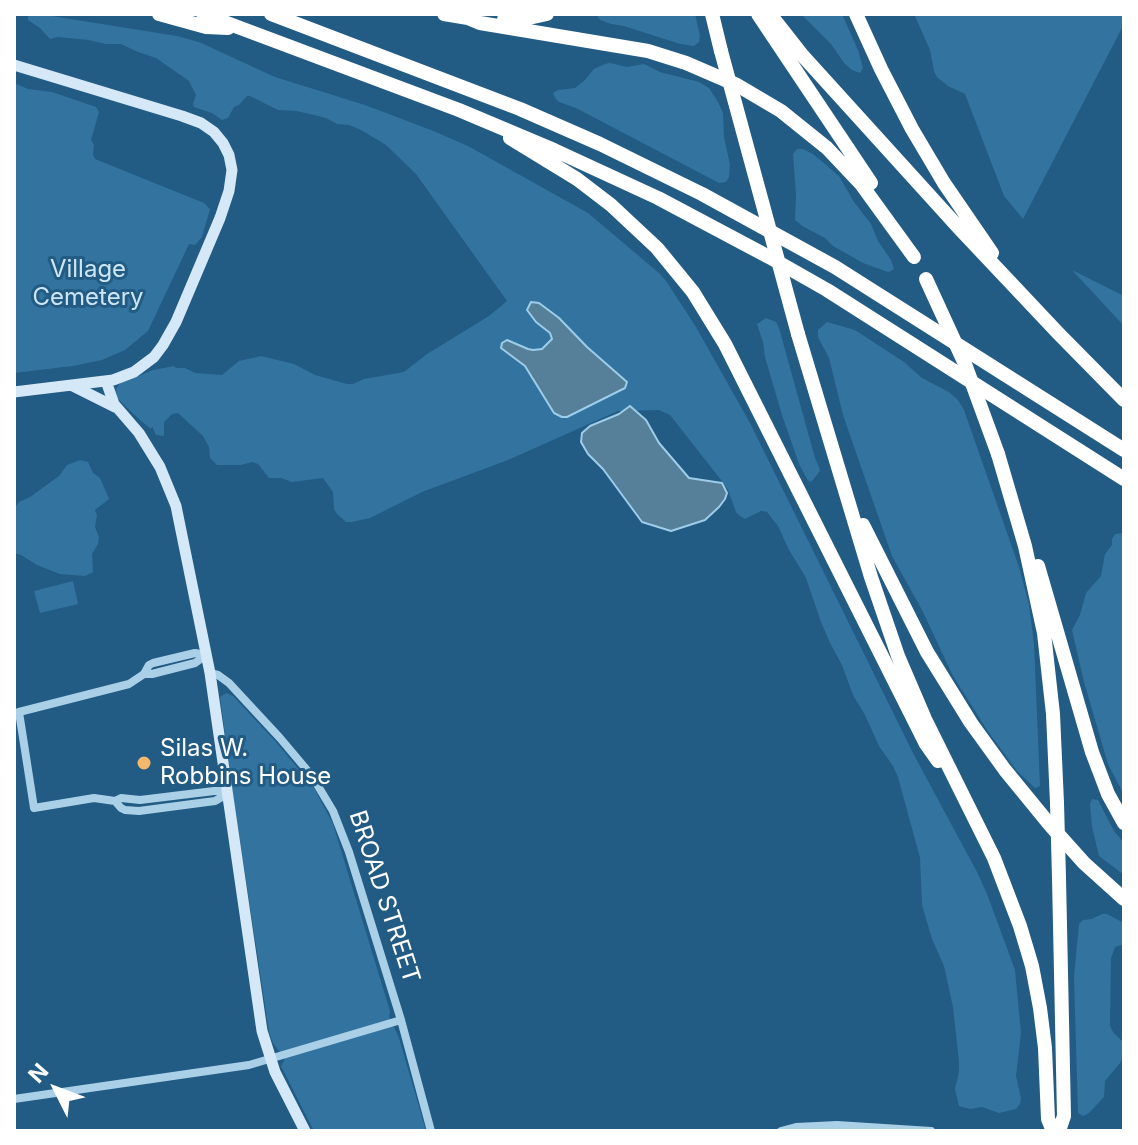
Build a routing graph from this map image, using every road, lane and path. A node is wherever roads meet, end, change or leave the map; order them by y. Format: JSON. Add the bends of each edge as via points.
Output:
{"nodes":[{"id":1,"x":159,"y":14,"type":"edge"},
{"id":2,"x":203,"y":14,"type":"edge"},
{"id":3,"x":271,"y":14,"type":"edge"},
{"id":4,"x":444,"y":14,"type":"edge"},
{"id":5,"x":547,"y":14,"type":"edge"},
{"id":6,"x":712,"y":14,"type":"edge"},
{"id":7,"x":758,"y":14,"type":"edge"},
{"id":8,"x":770,"y":14,"type":"edge"},
{"id":9,"x":856,"y":14,"type":"edge"},
{"id":10,"x":468,"y":18,"type":"junction"},
{"id":11,"x":238,"y":27,"type":"junction"},
{"id":12,"x":14,"y":65,"type":"edge"},
{"id":13,"x":490,"y":123,"type":"junction"},
{"id":14,"x":914,"y":257,"type":"junction"},
{"id":15,"x":1028,"y":302,"type":"junction"},
{"id":16,"x":106,"y":381,"type":"junction"},
{"id":17,"x":72,"y":386,"type":"junction"},
{"id":18,"x":14,"y":392,"type":"edge"},
{"id":19,"x":1124,"y":400,"type":"edge"},
{"id":20,"x":119,"y":411,"type":"junction"},
{"id":21,"x":1124,"y":450,"type":"edge"},
{"id":22,"x":1124,"y":479,"type":"edge"},
{"id":23,"x":842,"y":481,"type":"junction"},
{"id":24,"x":1011,"y":496,"type":"junction"},
{"id":25,"x":206,"y":655,"type":"junction"},
{"id":26,"x":210,"y":673,"type":"junction"},
{"id":27,"x":952,"y":775,"type":"junction"},
{"id":28,"x":227,"y":794,"type":"junction"},
{"id":29,"x":1124,"y":823,"type":"edge"},
{"id":30,"x":1124,"y":899,"type":"edge"},
{"id":31,"x":401,"y":1020,"type":"junction"},
{"id":32,"x":270,"y":1059,"type":"junction"},
{"id":33,"x":14,"y":1099,"type":"edge"},
{"id":34,"x":305,"y":1131,"type":"edge"},
{"id":35,"x":431,"y":1131,"type":"edge"},
{"id":36,"x":781,"y":1131,"type":"edge"},
{"id":37,"x":931,"y":1131,"type":"edge"},
{"id":38,"x":1053,"y":1131,"type":"edge"},
{"id":39,"x":1059,"y":1131,"type":"edge"}],
"edges":[{"from":1,"to":11,"type":"highway","via":[[211,28]]},
{"from":2,"to":11,"type":"highway"},
{"from":3,"to":21,"type":"highway","via":[[520,109],[702,194],[835,267]]},
{"from":4,"to":10,"type":"highway"},
{"from":5,"to":10,"type":"highway","via":[[516,20]]},
{"from":6,"to":23,"type":"highway","bridge":true},
{"from":7,"to":14,"type":"highway"},
{"from":8,"to":15,"type":"highway"},
{"from":9,"to":15,"type":"highway","via":[[934,166]]},
{"from":10,"to":14,"type":"highway","via":[[659,54],[737,85],[792,119],[836,157]]},
{"from":11,"to":13,"type":"highway"},
{"from":12,"to":16,"type":"street","via":[[193,119],[214,132],[229,155],[232,177],[227,198],[167,339],[146,364]]},
{"from":13,"to":22,"type":"highway","via":[[627,183],[769,257]]},
{"from":13,"to":27,"type":"highway","via":[[611,205],[693,292],[725,344],[926,744]]},
{"from":14,"to":24,"type":"highway","bridge":true,"via":[[975,387]]},
{"from":15,"to":19,"type":"highway"},
{"from":16,"to":17,"type":"street"},
{"from":16,"to":20,"type":"street"},
{"from":17,"to":18,"type":"street"},
{"from":17,"to":20,"type":"street"},
{"from":20,"to":25,"type":"street","via":[[146,443],[169,485]]},
{"from":23,"to":27,"type":"highway","via":[[898,656]]},
{"from":23,"to":30,"type":"highway","via":[[950,692],[1050,825]]},
{"from":24,"to":29,"type":"highway","via":[[1046,588],[1096,764]]},
{"from":24,"to":39,"type":"highway","bridge":true,"via":[[1047,652],[1054,727],[1064,1116]]},
{"from":25,"to":26,"type":"street"},
{"from":25,"to":28,"type":"street","via":[[153,663],[129,684],[19,712],[34,808],[94,798]]},
{"from":26,"to":28,"type":"street"},
{"from":26,"to":31,"type":"street","name":"BROAD STREET","via":[[240,694],[327,799],[349,852]]},
{"from":27,"to":38,"type":"highway","via":[[1000,872],[1027,947],[1042,1019]]},
{"from":28,"to":32,"type":"street"},
{"from":31,"to":32,"type":"street"},
{"from":31,"to":35,"type":"street","name":"BROAD STREET"},
{"from":32,"to":33,"type":"street"},
{"from":32,"to":34,"type":"street"},
{"from":36,"to":37,"type":"street","via":[[828,1125]]}]}
